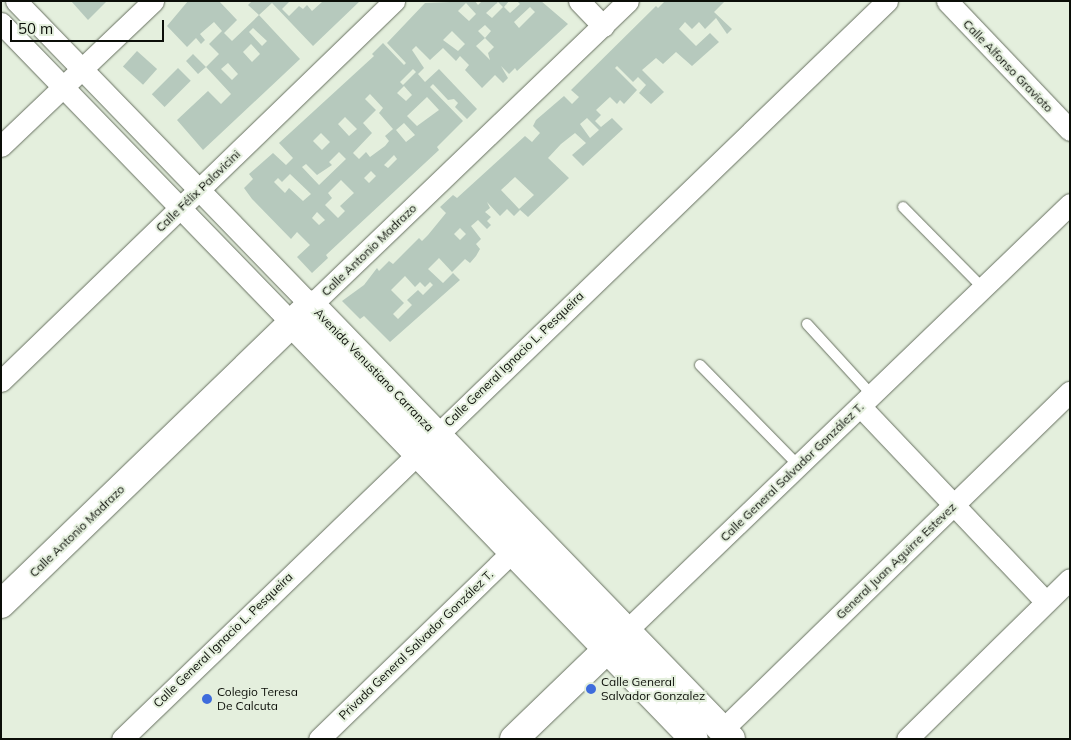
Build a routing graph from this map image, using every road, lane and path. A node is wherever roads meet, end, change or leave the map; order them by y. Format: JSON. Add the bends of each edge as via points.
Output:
{"nodes":[{"id":1,"x":16,"y":1,"type":"edge"},
{"id":2,"x":153,"y":1,"type":"edge"},
{"id":3,"x":394,"y":1,"type":"edge"},
{"id":4,"x":579,"y":1,"type":"edge"},
{"id":5,"x":628,"y":1,"type":"edge"},
{"id":6,"x":887,"y":1,"type":"edge"},
{"id":7,"x":947,"y":1,"type":"edge"},
{"id":8,"x":1,"y":23,"type":"edge"},
{"id":9,"x":603,"y":26,"type":"junction"},
{"id":10,"x":82,"y":70,"type":"junction"},
{"id":11,"x":64,"y":87,"type":"junction"},
{"id":12,"x":1070,"y":130,"type":"edge"},
{"id":13,"x":1,"y":146,"type":"edge"},
{"id":14,"x":199,"y":190,"type":"junction"},
{"id":15,"x":1070,"y":204,"type":"edge"},
{"id":16,"x":904,"y":207,"type":"dead end"},
{"id":17,"x":180,"y":208,"type":"junction"},
{"id":18,"x":983,"y":288,"type":"junction"},
{"id":19,"x":302,"y":314,"type":"junction"},
{"id":20,"x":807,"y":324,"type":"dead end"},
{"id":21,"x":700,"y":364,"type":"dead end"},
{"id":22,"x":1,"y":381,"type":"edge"},
{"id":23,"x":1070,"y":392,"type":"edge"},
{"id":24,"x":866,"y":400,"type":"junction"},
{"id":25,"x":426,"y":443,"type":"junction"},
{"id":26,"x":798,"y":465,"type":"junction"},
{"id":27,"x":953,"y":505,"type":"junction"},
{"id":28,"x":513,"y":551,"type":"junction"},
{"id":29,"x":1070,"y":579,"type":"edge"},
{"id":30,"x":1046,"y":602,"type":"junction"},
{"id":31,"x":1,"y":604,"type":"edge"},
{"id":32,"x":617,"y":640,"type":"junction"},
{"id":33,"x":726,"y":734,"type":"edge"},
{"id":34,"x":122,"y":739,"type":"edge"},
{"id":35,"x":319,"y":739,"type":"edge"},
{"id":36,"x":514,"y":739,"type":"edge"},
{"id":37,"x":694,"y":739,"type":"edge"},
{"id":38,"x":907,"y":739,"type":"edge"}],
"edges":[{"from":1,"to":10,"type":"street","name":"Avenida Venustiano Carranza"},
{"from":2,"to":10,"type":"street"},
{"from":3,"to":14,"type":"street","name":"Calle Félix Palavicini"},
{"from":4,"to":9,"type":"street"},
{"from":5,"to":9,"type":"street","name":"Calle Antonio Madrazo"},
{"from":6,"to":25,"type":"street","name":"Calle General Ignacio L. Pesqueira"},
{"from":7,"to":12,"type":"street","name":"Calle Alfonso Gravioto"},
{"from":8,"to":11,"type":"street","name":"Avenida Venustiano Carranza"},
{"from":9,"to":19,"type":"street","name":"Calle Antonio Madrazo"},
{"from":10,"to":11,"type":"street"},
{"from":10,"to":14,"type":"street","name":"Avenida Venustiano Carranza"},
{"from":11,"to":13,"type":"street"},
{"from":11,"to":17,"type":"street","name":"Avenida Venustiano Carranza"},
{"from":14,"to":17,"type":"street","name":"Calle Félix Palavicini"},
{"from":14,"to":19,"type":"street","name":"Avenida Venustiano Carranza"},
{"from":15,"to":18,"type":"street","name":"Calle General Salvador González T."},
{"from":16,"to":18,"type":"lane"},
{"from":17,"to":19,"type":"street","name":"Avenida Venustiano Carranza"},
{"from":17,"to":22,"type":"street","name":"Calle Félix Palavicini"},
{"from":18,"to":24,"type":"street","name":"Calle General Salvador González T."},
{"from":19,"to":25,"type":"street","name":"Avenida Venustiano Carranza"},
{"from":19,"to":31,"type":"street","name":"Calle Antonio Madrazo"},
{"from":20,"to":24,"type":"lane"},
{"from":21,"to":26,"type":"lane"},
{"from":23,"to":27,"type":"street","name":"General Juan Aguirre Estevez"},
{"from":24,"to":26,"type":"street","name":"Calle General Salvador González T."},
{"from":24,"to":27,"type":"street"},
{"from":25,"to":28,"type":"street","name":"Avenida Venustiano Carranza"},
{"from":25,"to":32,"type":"street","name":"Avenida Venustiano Carranza"},
{"from":25,"to":34,"type":"street","name":"Calle General Ignacio L. Pesqueira"},
{"from":26,"to":32,"type":"street","name":"Calle General Salvador González T."},
{"from":27,"to":30,"type":"street"},
{"from":27,"to":33,"type":"street","name":"General Juan Aguirre Estevez"},
{"from":28,"to":32,"type":"street","name":"Avenida Venustiano Carranza"},
{"from":28,"to":35,"type":"street","name":"Privada General Salvador González T."},
{"from":29,"to":30,"type":"street"},
{"from":30,"to":38,"type":"street"},
{"from":32,"to":33,"type":"street","name":"Avenida Venustiano Carranza"},
{"from":32,"to":36,"type":"street","name":"Calle General Salvador González T."},
{"from":32,"to":37,"type":"street","name":"Avenida Venustiano Carranza"}]}
